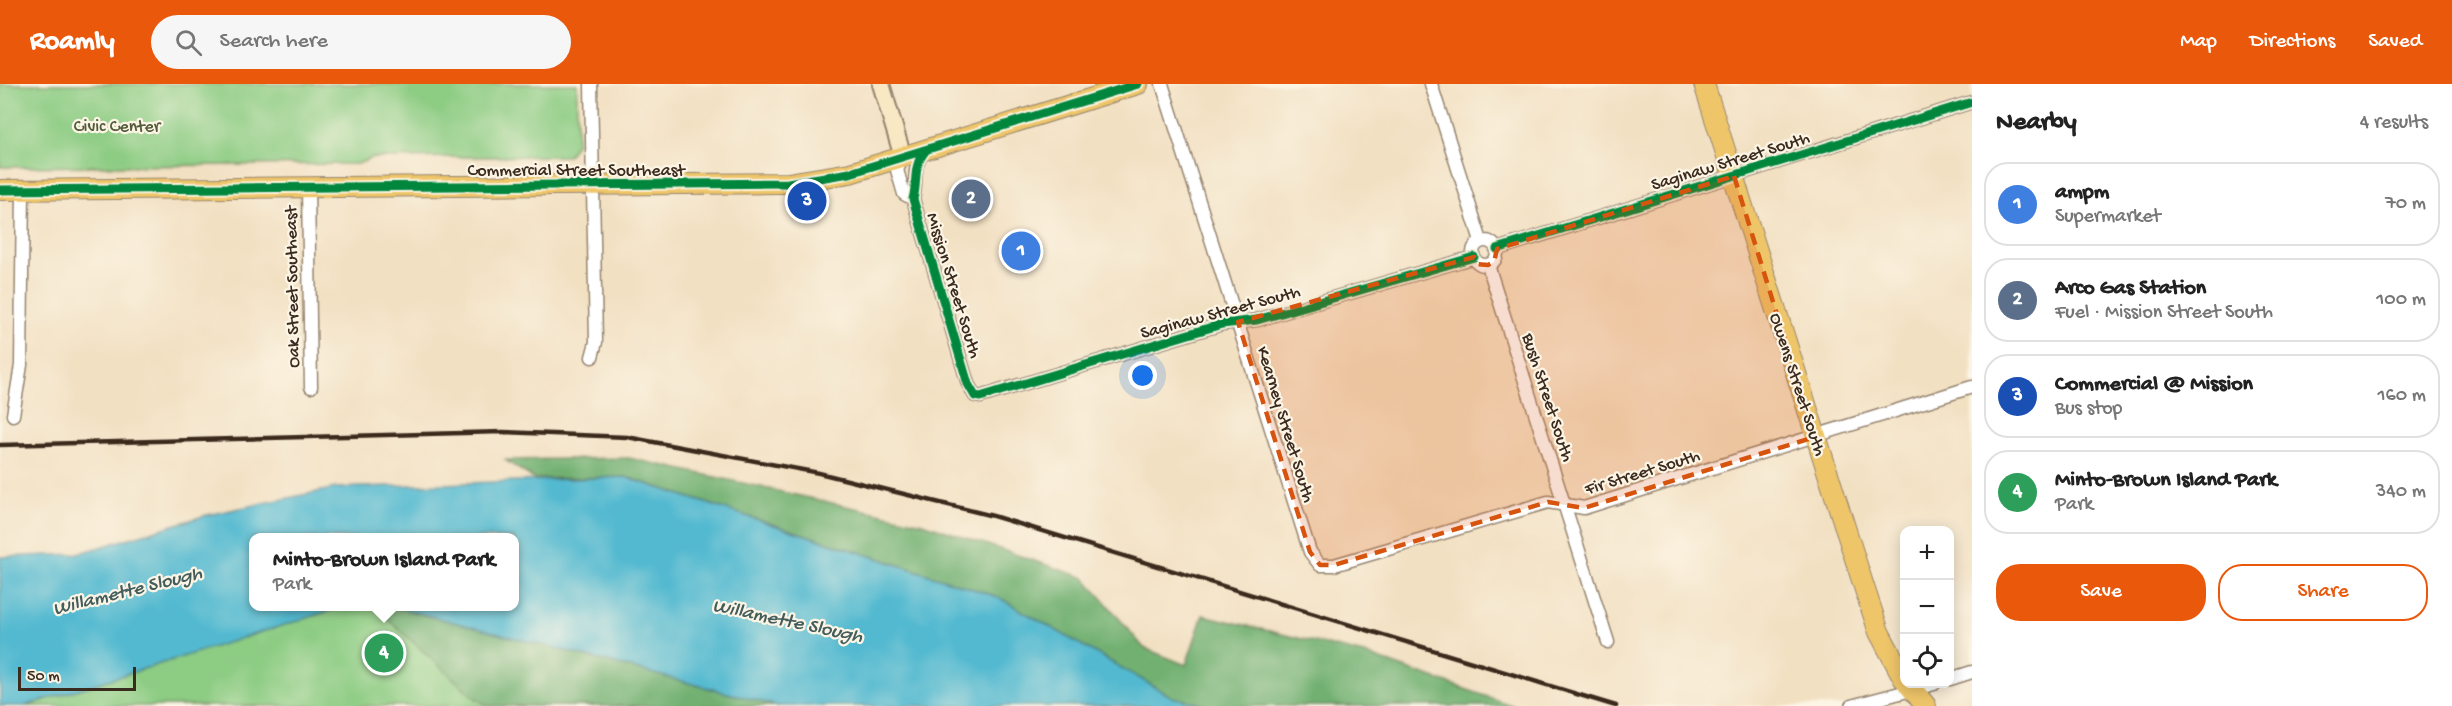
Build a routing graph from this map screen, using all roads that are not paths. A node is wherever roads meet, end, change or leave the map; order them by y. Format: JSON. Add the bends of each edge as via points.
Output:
{"nodes":[{"id":1,"x":591,"y":84,"type":"edge"},
{"id":2,"x":881,"y":84,"type":"edge"},
{"id":3,"x":1138,"y":84,"type":"edge"},
{"id":4,"x":1162,"y":84,"type":"edge"},
{"id":5,"x":1431,"y":84,"type":"edge"},
{"id":6,"x":1704,"y":84,"type":"edge"},
{"id":7,"x":1972,"y":102,"type":"edge"},
{"id":8,"x":926,"y":150,"type":"junction"},
{"id":9,"x":903,"y":157,"type":"junction"},
{"id":10,"x":1734,"y":176,"type":"junction"},
{"id":11,"x":591,"y":184,"type":"junction"},
{"id":12,"x":308,"y":188,"type":"junction"},
{"id":13,"x":0,"y":190,"type":"edge"},
{"id":14,"x":23,"y":190,"type":"junction"},
{"id":15,"x":913,"y":199,"type":"junction"},
{"id":16,"x":1481,"y":241,"type":"junction"},
{"id":17,"x":1497,"y":249,"type":"junction"},
{"id":18,"x":1474,"y":257,"type":"junction"},
{"id":19,"x":1488,"y":265,"type":"junction"},
{"id":20,"x":1238,"y":322,"type":"junction"},
{"id":21,"x":592,"y":357,"type":"dead end"},
{"id":22,"x":311,"y":387,"type":"dead end"},
{"id":23,"x":1972,"y":387,"type":"edge"},
{"id":24,"x":975,"y":396,"type":"joint"},
{"id":25,"x":13,"y":415,"type":"dead end"},
{"id":26,"x":1815,"y":436,"type":"junction"},
{"id":27,"x":1564,"y":505,"type":"junction"},
{"id":28,"x":1320,"y":565,"type":"joint"},
{"id":29,"x":1608,"y":642,"type":"dead end"},
{"id":30,"x":1900,"y":669,"type":"edge"},
{"id":31,"x":1972,"y":672,"type":"edge"},
{"id":32,"x":1954,"y":678,"type":"edge"},
{"id":33,"x":1900,"y":688,"type":"edge"},
{"id":34,"x":1911,"y":688,"type":"edge"},
{"id":35,"x":1851,"y":706,"type":"edge"},
{"id":36,"x":1926,"y":706,"type":"edge"}],
"edges":[{"from":1,"to":11,"type":"street"},
{"from":2,"to":9,"type":"main road"},
{"from":3,"to":8,"type":"main road","name":"Commercial Street Southeast"},
{"from":4,"to":20,"type":"street","name":"Kearney Street South"},
{"from":5,"to":16,"type":"street"},
{"from":6,"to":10,"type":"main road","name":"Owens Street South"},
{"from":7,"to":10,"type":"street","name":"Saginaw Street South"},
{"from":8,"to":9,"type":"main road","name":"Commercial Street Southeast"},
{"from":8,"to":15,"type":"street","name":"Mission Street South","via":[[915,167]]},
{"from":9,"to":11,"type":"main road","name":"Commercial Street Southeast","via":[[830,177],[788,183]]},
{"from":9,"to":15,"type":"street","name":"Mission Street South","via":[[897,170],[904,194]]},
{"from":10,"to":17,"type":"street","name":"Saginaw Street South"},
{"from":10,"to":26,"type":"main road","name":"Owens Street South"},
{"from":11,"to":12,"type":"main road","name":"Commercial Street Southeast"},
{"from":11,"to":21,"type":"street","via":[[596,342]]},
{"from":12,"to":14,"type":"main road","name":"Commercial Street Southeast"},
{"from":12,"to":22,"type":"street","name":"Oak Street Southeast"},
{"from":13,"to":14,"type":"main road","name":"Commercial Street Southeast"},
{"from":14,"to":25,"type":"street","via":[[21,364]]},
{"from":15,"to":24,"type":"street","name":"Mission Street South","via":[[968,384]]},
{"from":16,"to":17,"type":"street","via":[[1493,242]]},
{"from":16,"to":18,"type":"street","via":[[1475,246]]},
{"from":17,"to":19,"type":"street","via":[[1495,261]]},
{"from":18,"to":19,"type":"street","via":[[1478,263]]},
{"from":18,"to":20,"type":"street","name":"Saginaw Street South","via":[[1257,320]]},
{"from":19,"to":27,"type":"street","name":"Bush Street South"},
{"from":20,"to":24,"type":"street","name":"Saginaw Street South","via":[[987,396]]},
{"from":20,"to":28,"type":"street","name":"Kearney Street South","via":[[1310,552]]},
{"from":23,"to":26,"type":"street","name":"Fir Street South"},
{"from":26,"to":27,"type":"street","name":"Fir Street South","via":[[1584,507]]},
{"from":26,"to":30,"type":"main road","name":"Owens Street South","via":[[1880,632]]},
{"from":27,"to":28,"type":"street","name":"Fir Street South","via":[[1548,502],[1334,565]]},
{"from":27,"to":29,"type":"street","name":"Bush Street South"},
{"from":31,"to":32,"type":"street"},
{"from":33,"to":35,"type":"street"},
{"from":34,"to":36,"type":"main road","name":"Owens Street South"}]}
